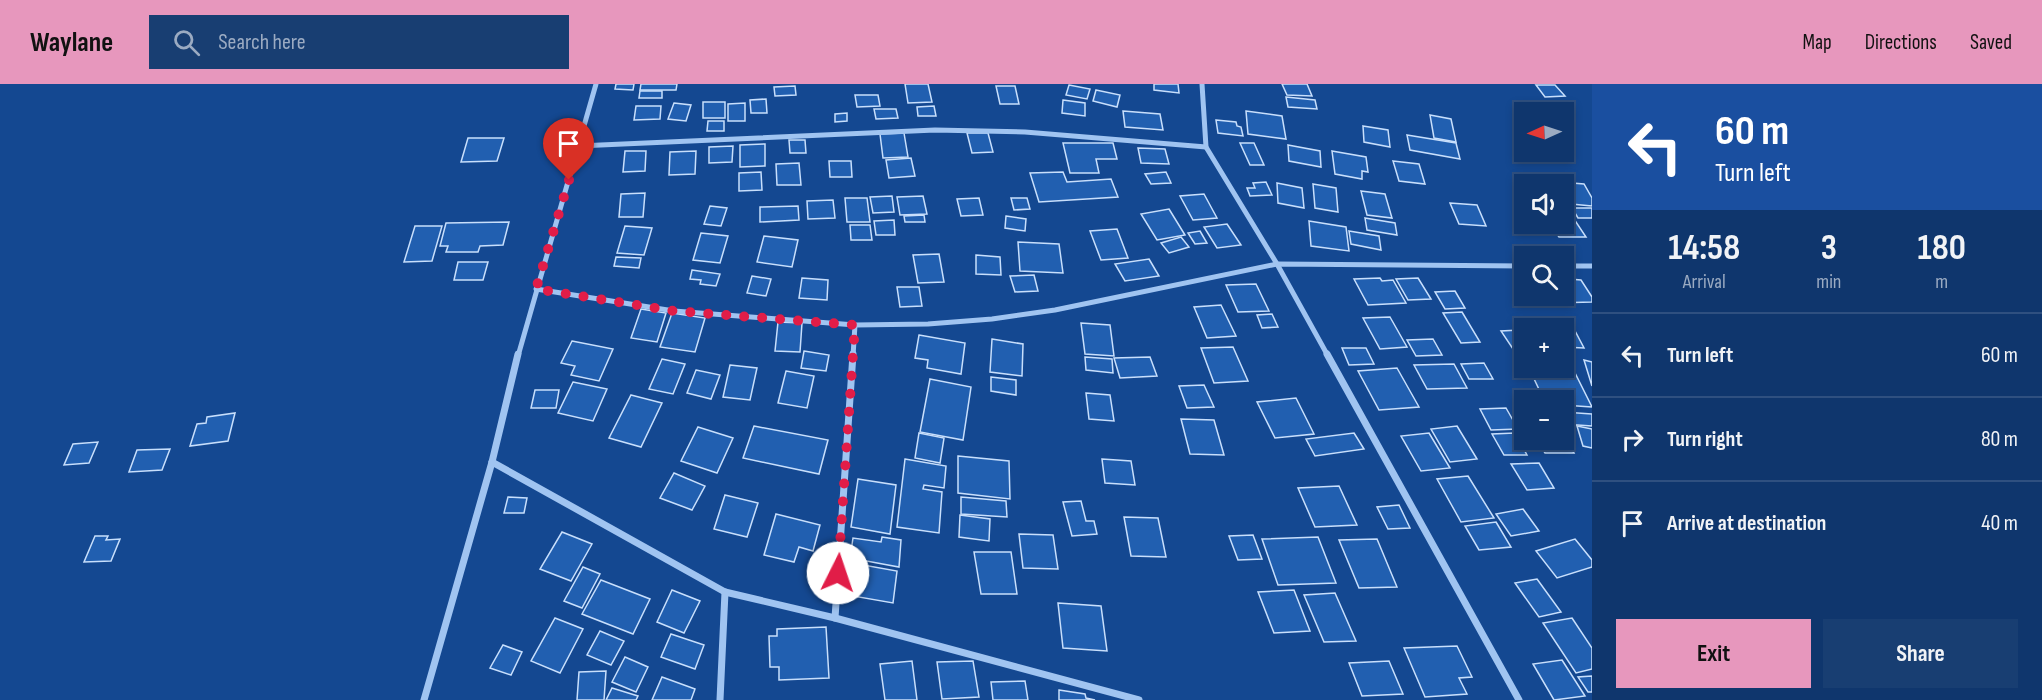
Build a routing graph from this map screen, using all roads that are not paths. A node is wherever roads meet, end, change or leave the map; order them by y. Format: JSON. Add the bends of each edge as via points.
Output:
{"nodes":[{"id":1,"x":596,"y":84,"type":"edge"},
{"id":2,"x":1202,"y":84,"type":"edge"},
{"id":3,"x":578,"y":146,"type":"junction"},
{"id":4,"x":1206,"y":147,"type":"junction"},
{"id":5,"x":1277,"y":264,"type":"junction"},
{"id":6,"x":1514,"y":266,"type":"edge"},
{"id":7,"x":1574,"y":266,"type":"edge"},
{"id":8,"x":1592,"y":266,"type":"edge"},
{"id":9,"x":536,"y":289,"type":"junction"},
{"id":10,"x":855,"y":325,"type":"junction"},
{"id":11,"x":492,"y":462,"type":"junction"},
{"id":12,"x":725,"y":592,"type":"junction"},
{"id":13,"x":835,"y":618,"type":"junction"},
{"id":14,"x":424,"y":700,"type":"edge"},
{"id":15,"x":720,"y":700,"type":"edge"},
{"id":16,"x":1139,"y":700,"type":"edge"},
{"id":17,"x":1519,"y":700,"type":"edge"}],
"edges":[{"from":1,"to":3,"type":"street"},
{"from":2,"to":4,"type":"street"},
{"from":3,"to":4,"type":"street","via":[[935,130],[1025,132]]},
{"from":3,"to":9,"type":"street"},
{"from":4,"to":5,"type":"street"},
{"from":5,"to":6,"type":"street"},
{"from":5,"to":10,"type":"street","via":[[992,319]]},
{"from":5,"to":17,"type":"street"},
{"from":7,"to":8,"type":"street"},
{"from":9,"to":10,"type":"street","via":[[674,311]]},
{"from":9,"to":11,"type":"street"},
{"from":10,"to":13,"type":"street"},
{"from":11,"to":12,"type":"street"},
{"from":11,"to":14,"type":"street"},
{"from":12,"to":13,"type":"street"},
{"from":12,"to":15,"type":"street"},
{"from":13,"to":16,"type":"street"}]}
